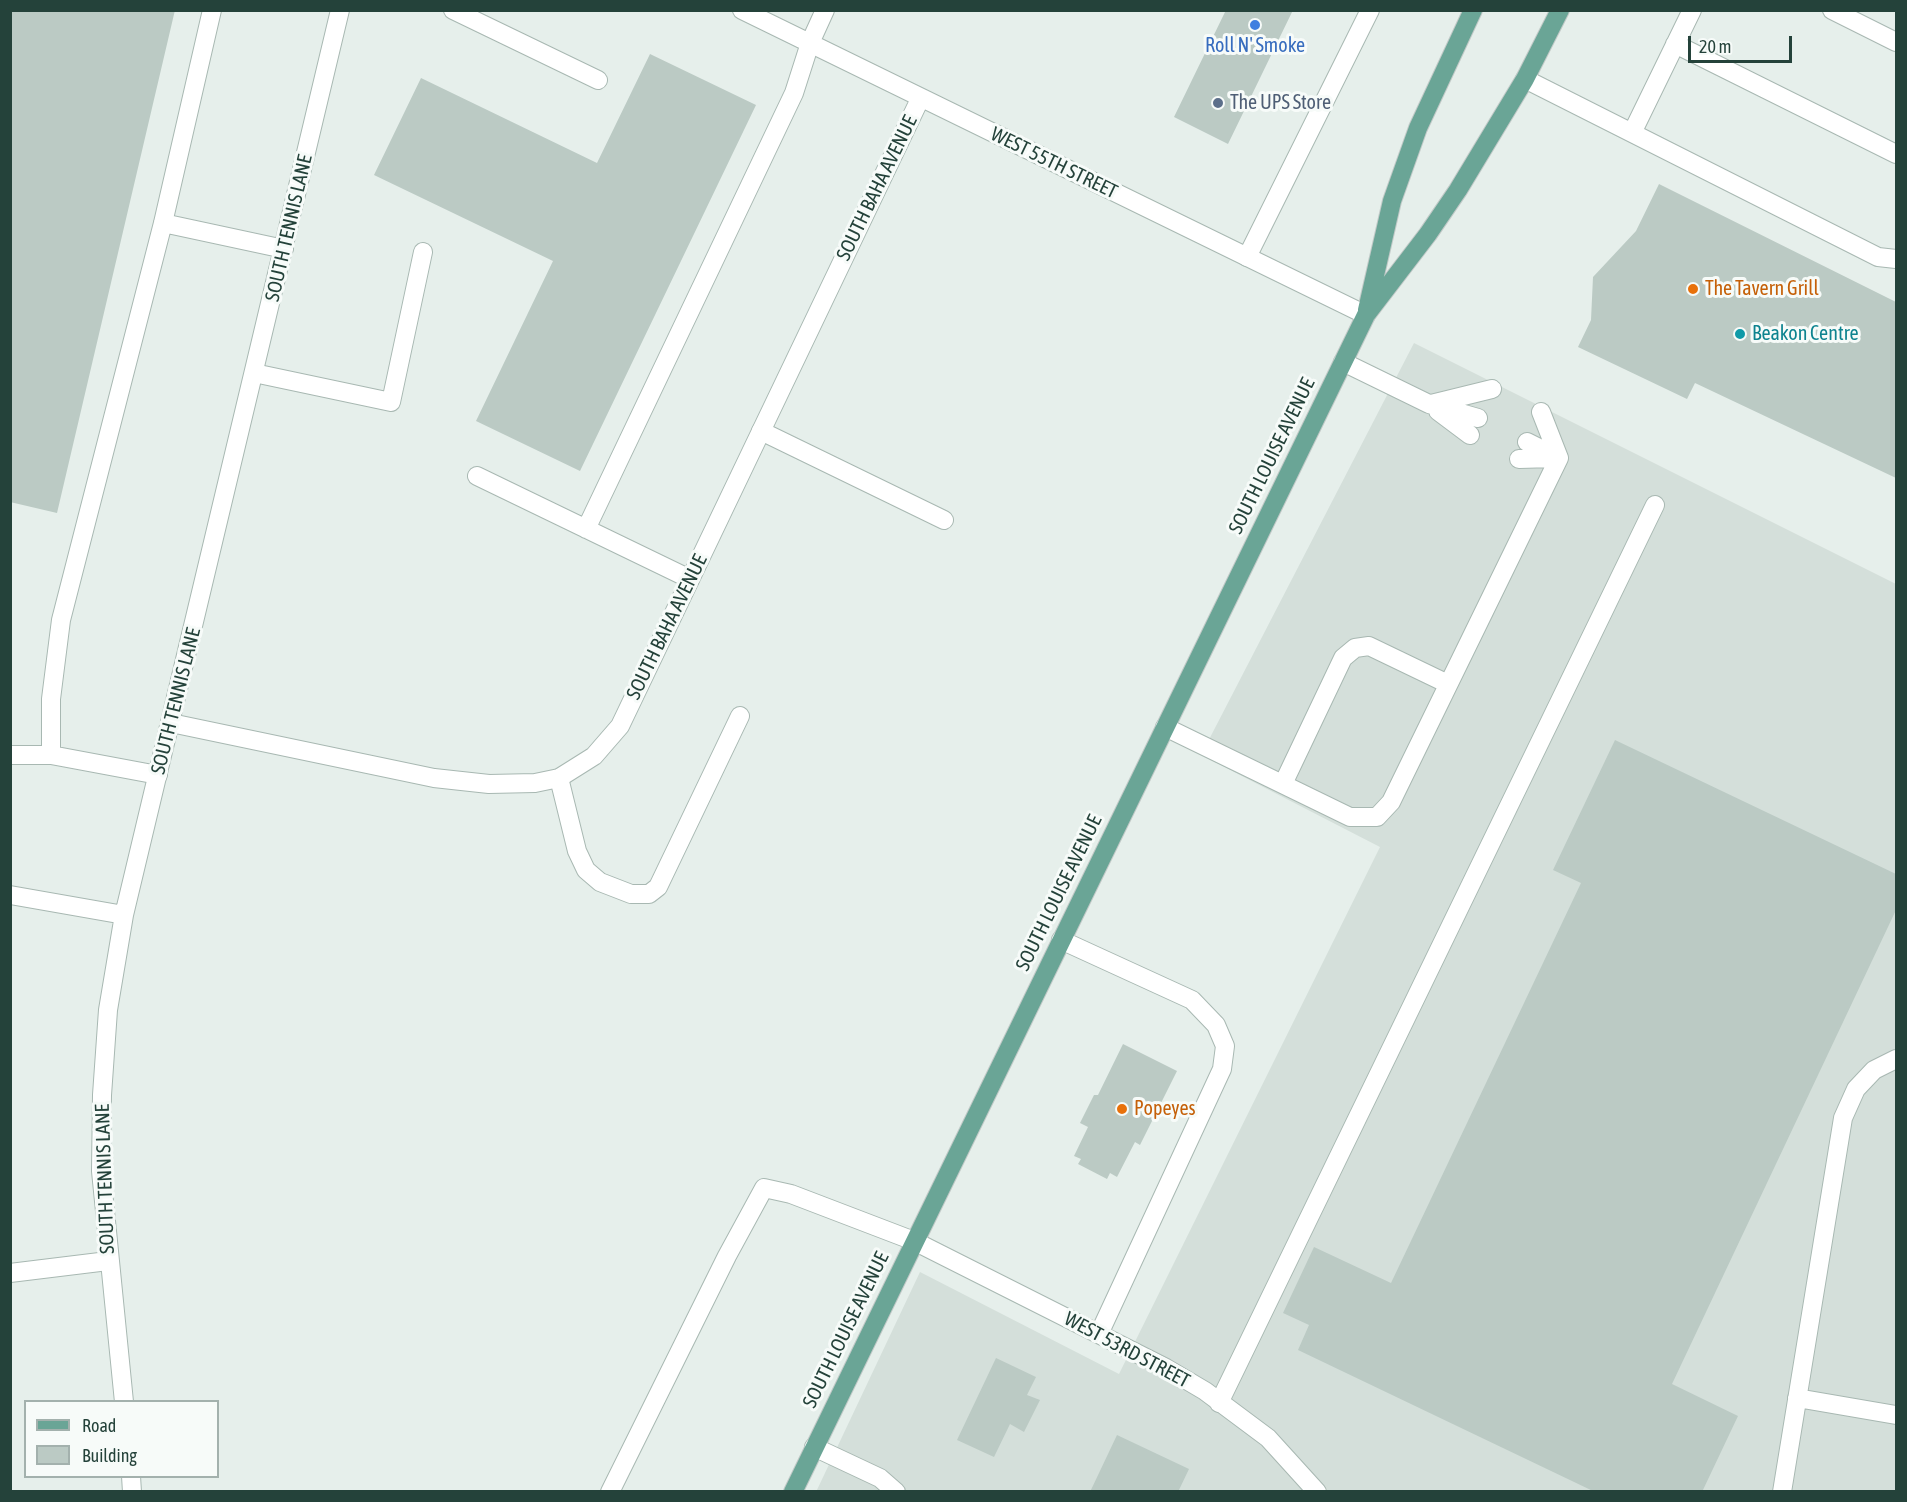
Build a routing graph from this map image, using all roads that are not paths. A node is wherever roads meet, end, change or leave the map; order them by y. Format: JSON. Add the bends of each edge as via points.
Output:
{"nodes":[{"id":1,"x":212,"y":10,"type":"edge"},
{"id":2,"x":340,"y":10,"type":"edge"},
{"id":3,"x":453,"y":10,"type":"edge"},
{"id":4,"x":742,"y":10,"type":"edge"},
{"id":5,"x":825,"y":10,"type":"edge"},
{"id":6,"x":1370,"y":10,"type":"edge"},
{"id":7,"x":1473,"y":10,"type":"edge"},
{"id":8,"x":1560,"y":10,"type":"edge"},
{"id":9,"x":1692,"y":10,"type":"edge"},
{"id":10,"x":1832,"y":10,"type":"edge"},
{"id":11,"x":1896,"y":42,"type":"edge"},
{"id":12,"x":810,"y":43,"type":"junction"},
{"id":13,"x":1675,"y":44,"type":"junction"},
{"id":14,"x":1525,"y":79,"type":"junction"},
{"id":15,"x":598,"y":80,"type":"dead end"},
{"id":16,"x":920,"y":99,"type":"junction"},
{"id":17,"x":1632,"y":133,"type":"junction"},
{"id":18,"x":1896,"y":154,"type":"edge"},
{"id":19,"x":164,"y":223,"type":"junction"},
{"id":20,"x":284,"y":249,"type":"junction"},
{"id":21,"x":423,"y":252,"type":"dead end"},
{"id":22,"x":1247,"y":257,"type":"junction"},
{"id":23,"x":1896,"y":259,"type":"edge"},
{"id":24,"x":1366,"y":315,"type":"junction"},
{"id":25,"x":1343,"y":362,"type":"junction"},
{"id":26,"x":254,"y":372,"type":"junction"},
{"id":27,"x":1429,"y":404,"type":"junction"},
{"id":28,"x":761,"y":432,"type":"junction"},
{"id":29,"x":1470,"y":435,"type":"dead end"},
{"id":30,"x":1559,"y":458,"type":"junction"},
{"id":31,"x":1519,"y":459,"type":"dead end"},
{"id":32,"x":477,"y":476,"type":"dead end"},
{"id":33,"x":1655,"y":505,"type":"dead end"},
{"id":34,"x":944,"y":520,"type":"dead end"},
{"id":35,"x":586,"y":529,"type":"junction"},
{"id":36,"x":690,"y":579,"type":"junction"},
{"id":37,"x":1448,"y":684,"type":"junction"},
{"id":38,"x":740,"y":716,"type":"dead end"},
{"id":39,"x":171,"y":723,"type":"junction"},
{"id":40,"x":1165,"y":727,"type":"junction"},
{"id":41,"x":10,"y":755,"type":"edge"},
{"id":42,"x":51,"y":755,"type":"junction"},
{"id":43,"x":158,"y":775,"type":"junction"},
{"id":44,"x":559,"y":778,"type":"junction"},
{"id":45,"x":1283,"y":784,"type":"junction"},
{"id":46,"x":10,"y":896,"type":"edge"},
{"id":47,"x":124,"y":915,"type":"junction"},
{"id":48,"x":1061,"y":940,"type":"junction"},
{"id":49,"x":1896,"y":1059,"type":"edge"},
{"id":50,"x":914,"y":1241,"type":"junction"},
{"id":51,"x":108,"y":1261,"type":"junction"},
{"id":52,"x":10,"y":1273,"type":"edge"},
{"id":53,"x":1099,"y":1334,"type":"junction"},
{"id":54,"x":1797,"y":1398,"type":"junction"},
{"id":55,"x":124,"y":1400,"type":"edge"},
{"id":56,"x":1219,"y":1402,"type":"junction"},
{"id":57,"x":1896,"y":1415,"type":"edge"},
{"id":58,"x":814,"y":1447,"type":"junction"},
{"id":59,"x":610,"y":1491,"type":"edge"},
{"id":60,"x":793,"y":1491,"type":"edge"},
{"id":61,"x":896,"y":1491,"type":"edge"},
{"id":62,"x":1317,"y":1491,"type":"edge"},
{"id":63,"x":1782,"y":1491,"type":"edge"}],
"edges":[{"from":1,"to":19,"type":"street"},
{"from":2,"to":20,"type":"street","name":"SOUTH TENNIS LANE"},
{"from":3,"to":15,"type":"street"},
{"from":4,"to":12,"type":"street","name":"WEST 55TH STREET"},
{"from":5,"to":12,"type":"street"},
{"from":6,"to":22,"type":"street"},
{"from":7,"to":24,"type":"main road","name":"SOUTH LOUISE AVENUE","via":[[1418,129],[1392,201]]},
{"from":8,"to":14,"type":"main road","name":"SOUTH LOUISE AVENUE"},
{"from":9,"to":13,"type":"street"},
{"from":10,"to":11,"type":"street"},
{"from":12,"to":16,"type":"street","name":"WEST 55TH STREET"},
{"from":12,"to":35,"type":"street","via":[[794,93]]},
{"from":13,"to":17,"type":"street"},
{"from":13,"to":18,"type":"street"},
{"from":14,"to":17,"type":"street"},
{"from":14,"to":24,"type":"main road","name":"SOUTH LOUISE AVENUE","via":[[1458,190]]},
{"from":16,"to":22,"type":"street","name":"WEST 55TH STREET"},
{"from":16,"to":28,"type":"street","name":"SOUTH BAHA AVENUE"},
{"from":17,"to":23,"type":"street","via":[[1878,257]]},
{"from":19,"to":20,"type":"street"},
{"from":19,"to":42,"type":"street","via":[[61,620],[51,699]]},
{"from":20,"to":26,"type":"street","name":"SOUTH TENNIS LANE"},
{"from":21,"to":26,"type":"street","via":[[391,402]]},
{"from":22,"to":24,"type":"street","name":"WEST 55TH STREET"},
{"from":24,"to":25,"type":"main road","name":"SOUTH LOUISE AVENUE"},
{"from":25,"to":27,"type":"street"},
{"from":25,"to":40,"type":"main road","name":"SOUTH LOUISE AVENUE"},
{"from":26,"to":39,"type":"street","name":"SOUTH TENNIS LANE"},
{"from":27,"to":27,"type":"street","via":[[1485,404]]},
{"from":27,"to":29,"type":"street"},
{"from":28,"to":34,"type":"street"},
{"from":28,"to":36,"type":"street","name":"SOUTH BAHA AVENUE"},
{"from":30,"to":30,"type":"street","via":[[1534,428]]},
{"from":30,"to":31,"type":"street"},
{"from":30,"to":37,"type":"street"},
{"from":32,"to":35,"type":"street"},
{"from":33,"to":56,"type":"street"},
{"from":35,"to":36,"type":"street"},
{"from":36,"to":44,"type":"street","name":"SOUTH BAHA AVENUE","via":[[620,726],[594,756]]},
{"from":37,"to":45,"type":"street","via":[[1390,802],[1377,817],[1350,817]]},
{"from":37,"to":45,"type":"street","via":[[1369,646],[1355,648],[1343,658]]},
{"from":38,"to":44,"type":"street","via":[[658,887],[649,894],[631,894],[610,886],[586,870],[577,851]]},
{"from":39,"to":43,"type":"street","name":"SOUTH TENNIS LANE"},
{"from":39,"to":44,"type":"street","name":"SOUTH BAHA AVENUE","via":[[434,778],[489,784]]},
{"from":40,"to":45,"type":"street"},
{"from":40,"to":48,"type":"main road","name":"SOUTH LOUISE AVENUE"},
{"from":41,"to":42,"type":"street"},
{"from":42,"to":43,"type":"street"},
{"from":43,"to":47,"type":"street","name":"SOUTH TENNIS LANE"},
{"from":46,"to":47,"type":"street"},
{"from":47,"to":51,"type":"street","name":"SOUTH TENNIS LANE","via":[[108,1011],[102,1095],[101,1171]]},
{"from":48,"to":50,"type":"main road","name":"SOUTH LOUISE AVENUE"},
{"from":48,"to":53,"type":"street","via":[[1192,1000],[1216,1024],[1225,1046],[1222,1069]]},
{"from":49,"to":54,"type":"street","via":[[1874,1070],[1856,1089],[1843,1118]]},
{"from":50,"to":53,"type":"street","name":"WEST 53RD STREET"},
{"from":50,"to":58,"type":"main road","name":"SOUTH LOUISE AVENUE"},
{"from":50,"to":59,"type":"street","name":"WEST 53RD STREET","via":[[791,1194],[764,1188]]},
{"from":51,"to":52,"type":"street"},
{"from":51,"to":55,"type":"street","name":"SOUTH TENNIS LANE"},
{"from":53,"to":56,"type":"street","name":"WEST 53RD STREET","via":[[1166,1368]]},
{"from":54,"to":57,"type":"street"},
{"from":54,"to":63,"type":"street"},
{"from":56,"to":62,"type":"street","name":"WEST 53RD STREET","via":[[1268,1438]]},
{"from":58,"to":60,"type":"main road","name":"SOUTH LOUISE AVENUE"},
{"from":58,"to":61,"type":"street","via":[[880,1478]]}]}
